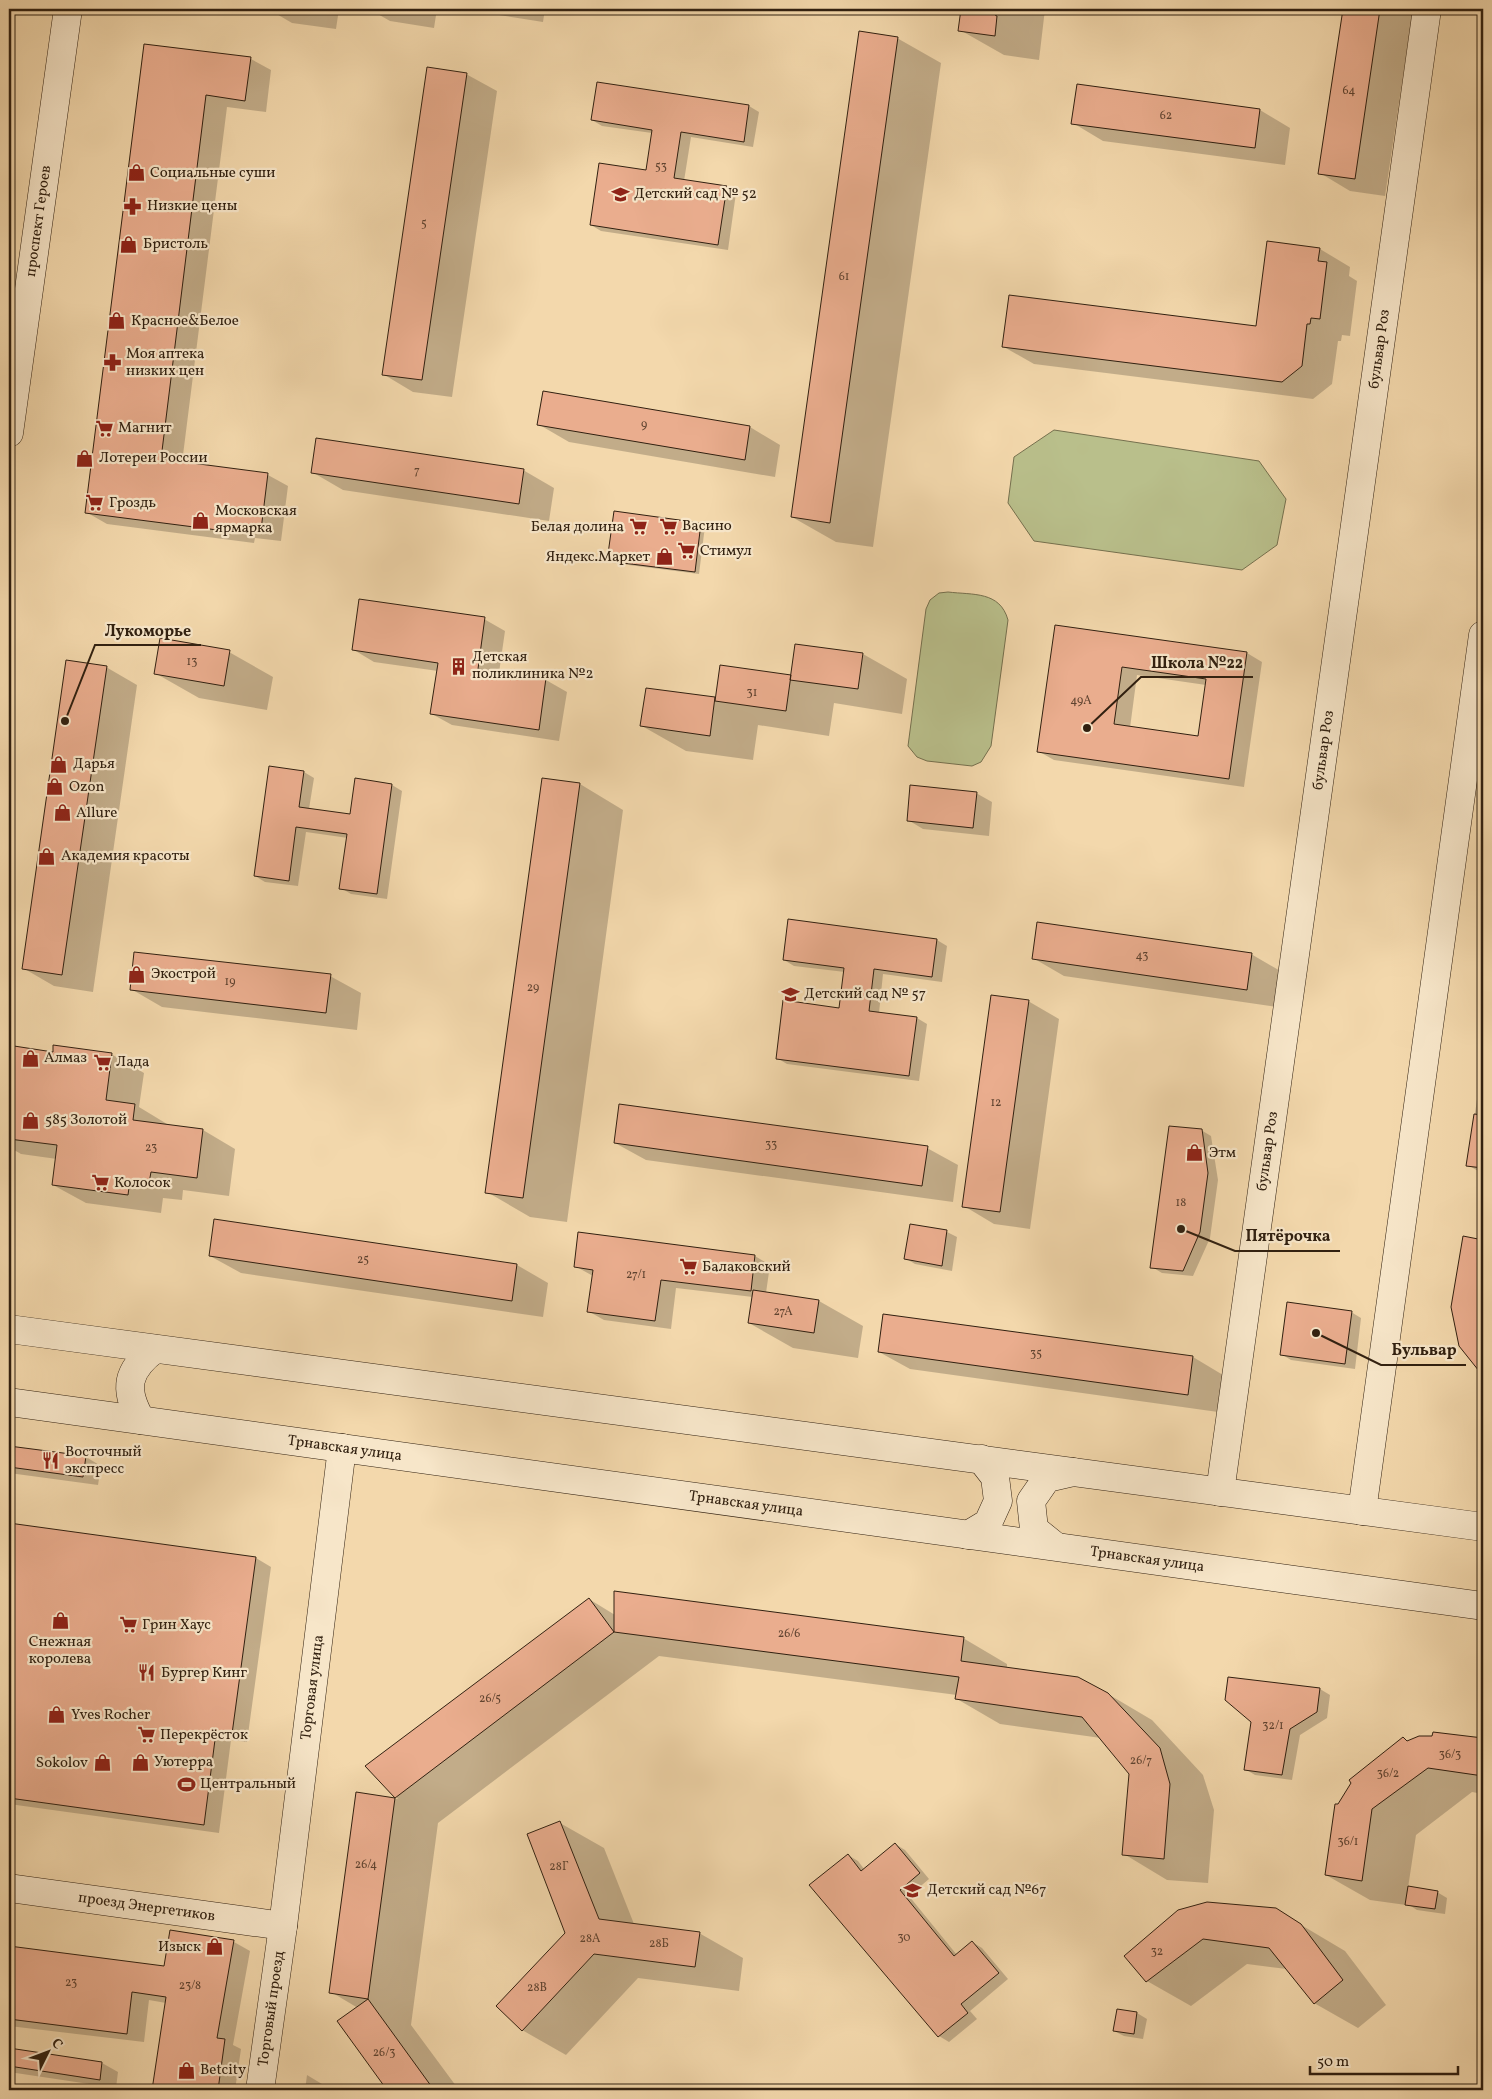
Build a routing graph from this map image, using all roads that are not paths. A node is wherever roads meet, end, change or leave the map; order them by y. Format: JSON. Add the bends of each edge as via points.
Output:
{"nodes":[{"id":1,"x":68,"y":9,"type":"edge"},
{"id":2,"x":1427,"y":9,"type":"edge"},
{"id":3,"x":9,"y":433,"type":"edge"},
{"id":4,"x":1483,"y":635,"type":"edge"},
{"id":5,"x":9,"y":1329,"type":"edge"},
{"id":6,"x":155,"y":1348,"type":"junction"},
{"id":7,"x":9,"y":1402,"type":"edge"},
{"id":8,"x":141,"y":1420,"type":"junction"},
{"id":9,"x":342,"y":1448,"type":"junction"},
{"id":10,"x":981,"y":1460,"type":"junction"},
{"id":11,"x":1074,"y":1472,"type":"junction"},
{"id":12,"x":1220,"y":1492,"type":"junction"},
{"id":13,"x":1362,"y":1511,"type":"junction"},
{"id":14,"x":1483,"y":1527,"type":"edge"},
{"id":15,"x":968,"y":1535,"type":"junction"},
{"id":16,"x":1055,"y":1546,"type":"junction"},
{"id":17,"x":1483,"y":1606,"type":"edge"},
{"id":18,"x":9,"y":1888,"type":"edge"},
{"id":19,"x":283,"y":1926,"type":"junction"},
{"id":20,"x":260,"y":2090,"type":"edge"}],
"edges":[{"from":1,"to":3,"type":"street","name":"проспект Героев"},
{"from":2,"to":12,"type":"street","name":"бульвар Роз"},
{"from":4,"to":13,"type":"street"},
{"from":5,"to":6,"type":"street"},
{"from":6,"to":8,"type":"street","via":[[142,1358],[130,1382],[133,1406]]},
{"from":6,"to":10,"type":"street"},
{"from":7,"to":8,"type":"street","name":"Трнавская улица"},
{"from":8,"to":9,"type":"street","name":"Трнавская улица"},
{"from":9,"to":15,"type":"street","name":"Трнавская улица"},
{"from":9,"to":19,"type":"street","name":"Торговая улица"},
{"from":10,"to":11,"type":"street"},
{"from":10,"to":15,"type":"street","via":[[995,1477],[998,1501],[988,1523]]},
{"from":11,"to":12,"type":"street"},
{"from":11,"to":16,"type":"street","via":[[1047,1478],[1031,1501],[1034,1530]]},
{"from":12,"to":13,"type":"street"},
{"from":13,"to":14,"type":"street"},
{"from":15,"to":16,"type":"street","name":"Трнавская улица"},
{"from":16,"to":17,"type":"street","name":"Трнавская улица"},
{"from":18,"to":19,"type":"street","name":"проезд Энергетиков"},
{"from":19,"to":20,"type":"street","name":"Торговый проезд"}]}
